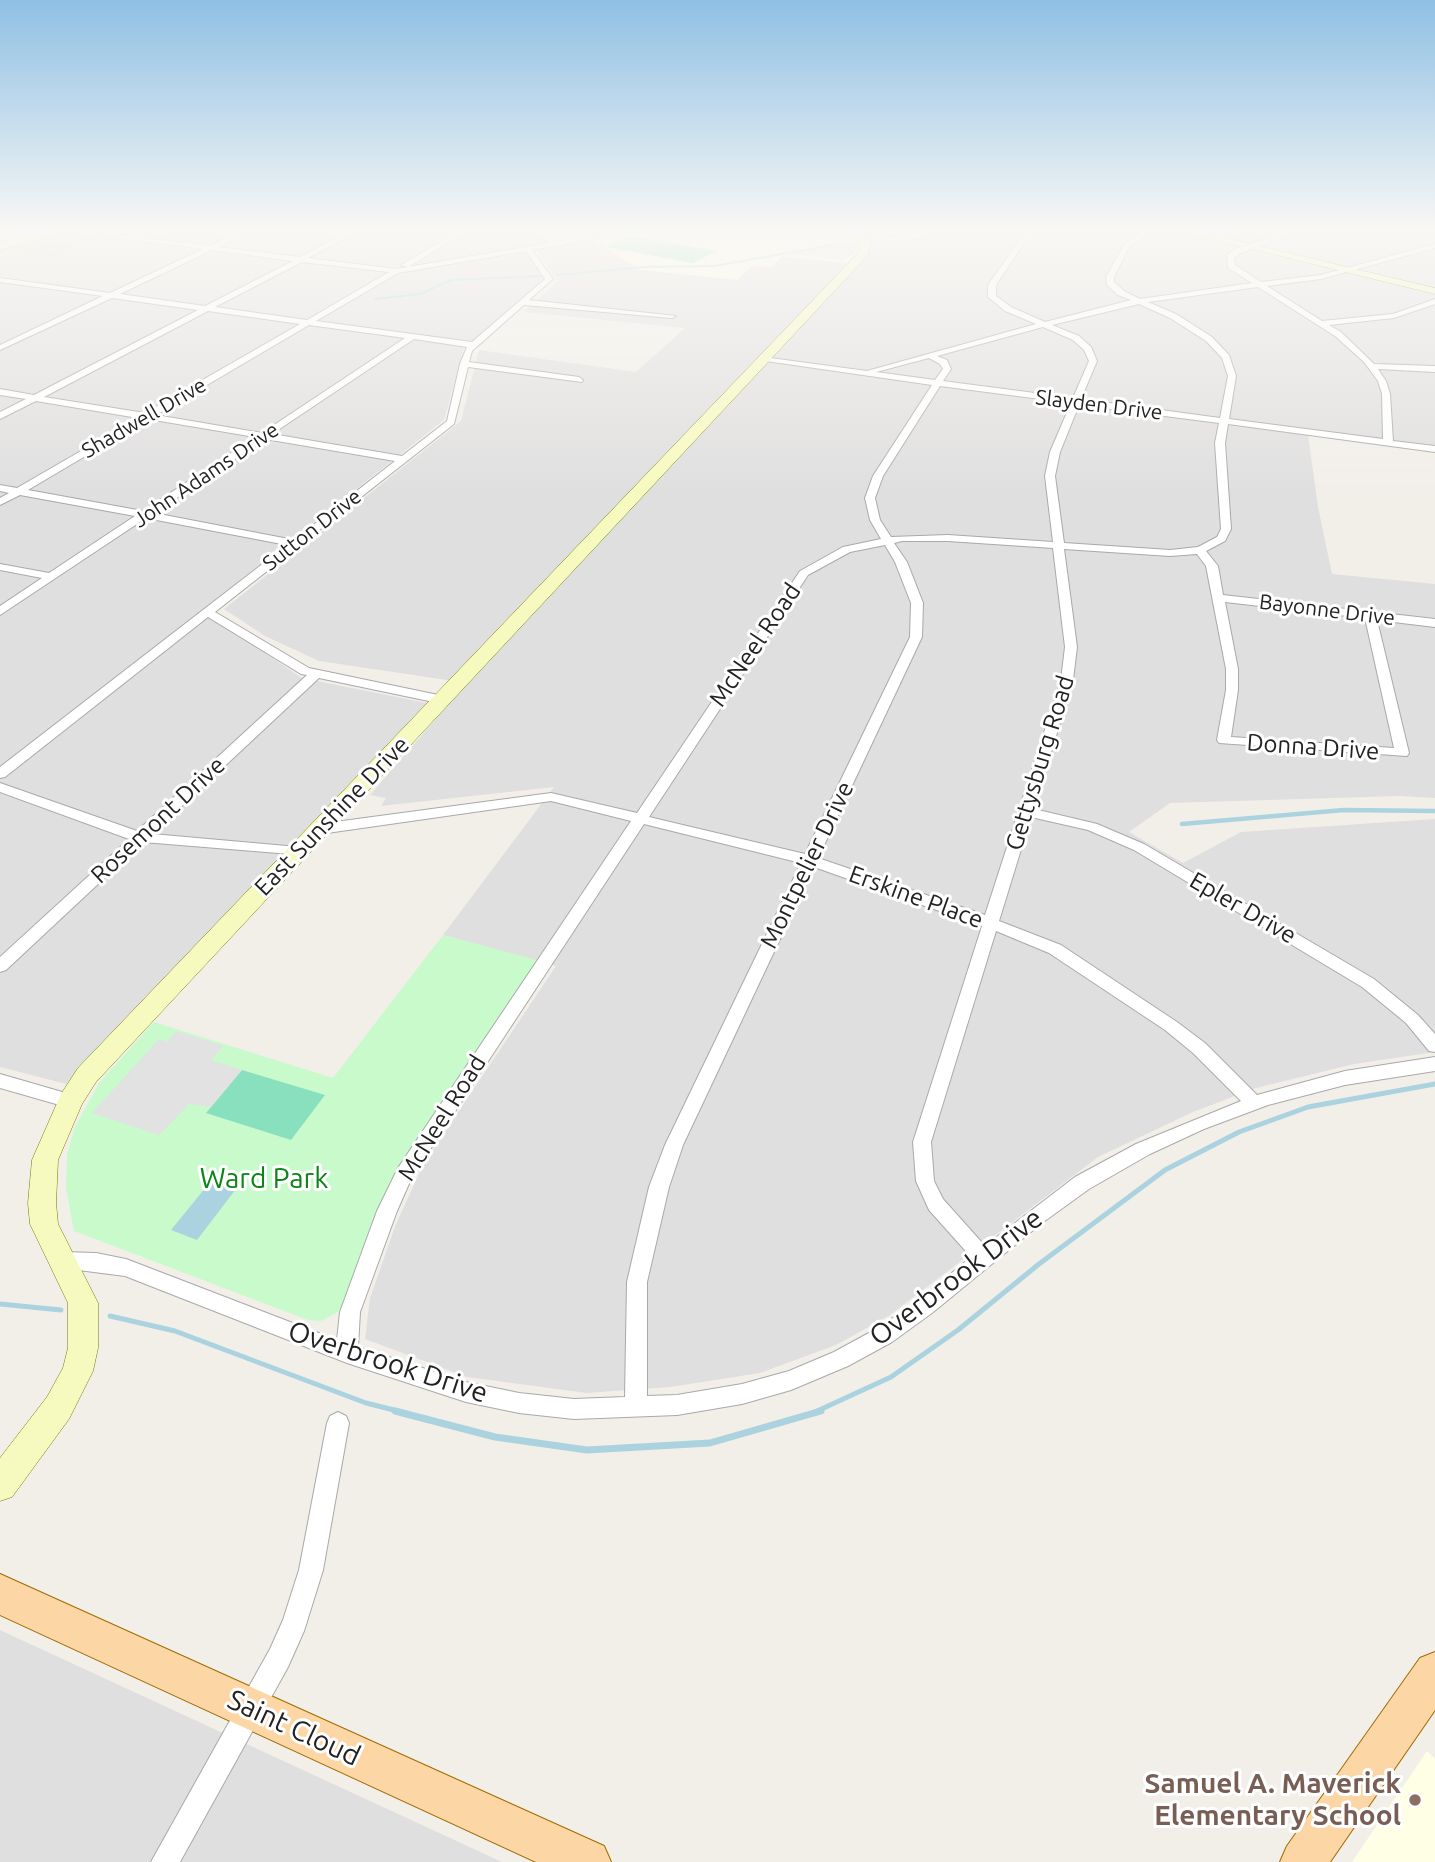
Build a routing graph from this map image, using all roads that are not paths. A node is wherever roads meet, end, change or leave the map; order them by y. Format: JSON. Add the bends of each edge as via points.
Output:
{"nodes":[{"id":1,"x":64,"y":318,"type":"edge"},
{"id":2,"x":189,"y":318,"type":"edge"},
{"id":3,"x":271,"y":318,"type":"edge"},
{"id":4,"x":317,"y":318,"type":"edge"},
{"id":5,"x":504,"y":318,"type":"edge"},
{"id":6,"x":803,"y":318,"type":"edge"},
{"id":7,"x":1030,"y":318,"type":"edge"},
{"id":8,"x":1069,"y":318,"type":"edge"},
{"id":9,"x":1173,"y":318,"type":"edge"},
{"id":10,"x":1313,"y":318,"type":"edge"},
{"id":11,"x":1375,"y":318,"type":"edge"},
{"id":12,"x":308,"y":323,"type":"junction"},
{"id":13,"x":1322,"y":323,"type":"junction"},
{"id":14,"x":1044,"y":324,"type":"junction"},
{"id":15,"x":412,"y":337,"type":"junction"},
{"id":16,"x":472,"y":345,"type":"junction"},
{"id":17,"x":0,"y":348,"type":"edge"},
{"id":18,"x":929,"y":355,"type":"junction"},
{"id":19,"x":764,"y":360,"type":"junction"},
{"id":20,"x":464,"y":364,"type":"junction"},
{"id":21,"x":1373,"y":366,"type":"junction"},
{"id":22,"x":1435,"y":369,"type":"edge"},
{"id":23,"x":862,"y":373,"type":"junction"},
{"id":24,"x":579,"y":380,"type":"dead end"},
{"id":25,"x":938,"y":383,"type":"junction"},
{"id":26,"x":0,"y":392,"type":"edge"},
{"id":27,"x":35,"y":398,"type":"junction"},
{"id":28,"x":1077,"y":402,"type":"junction"},
{"id":29,"x":0,"y":416,"type":"edge"},
{"id":30,"x":145,"y":417,"type":"junction"},
{"id":31,"x":1224,"y":421,"type":"junction"},
{"id":32,"x":264,"y":436,"type":"junction"},
{"id":33,"x":1388,"y":443,"type":"junction"},
{"id":34,"x":1435,"y":449,"type":"edge"},
{"id":35,"x":403,"y":459,"type":"junction"},
{"id":36,"x":0,"y":488,"type":"edge"},
{"id":37,"x":19,"y":491,"type":"junction"},
{"id":38,"x":0,"y":502,"type":"edge"},
{"id":39,"x":146,"y":514,"type":"junction"},
{"id":40,"x":886,"y":540,"type":"junction"},
{"id":41,"x":295,"y":542,"type":"junction"},
{"id":42,"x":1056,"y":544,"type":"junction"},
{"id":43,"x":1200,"y":550,"type":"junction"},
{"id":44,"x":0,"y":567,"type":"edge"},
{"id":45,"x":52,"y":578,"type":"junction"},
{"id":46,"x":1218,"y":598,"type":"junction"},
{"id":47,"x":0,"y":611,"type":"edge"},
{"id":48,"x":208,"y":612,"type":"junction"},
{"id":49,"x":1370,"y":615,"type":"junction"},
{"id":50,"x":1435,"y":623,"type":"edge"},
{"id":51,"x":316,"y":674,"type":"junction"},
{"id":52,"x":443,"y":700,"type":"junction"},
{"id":53,"x":0,"y":774,"type":"edge"},
{"id":54,"x":0,"y":787,"type":"edge"},
{"id":55,"x":1027,"y":812,"type":"junction"},
{"id":56,"x":641,"y":818,"type":"junction"},
{"id":57,"x":320,"y":829,"type":"junction"},
{"id":58,"x":139,"y":837,"type":"junction"},
{"id":59,"x":298,"y":852,"type":"junction"},
{"id":60,"x":809,"y":860,"type":"junction"},
{"id":61,"x":990,"y":923,"type":"junction"},
{"id":62,"x":0,"y":966,"type":"edge"},
{"id":63,"x":1435,"y":1046,"type":"edge"},
{"id":64,"x":1435,"y":1064,"type":"edge"},
{"id":65,"x":0,"y":1081,"type":"edge"},
{"id":66,"x":70,"y":1101,"type":"junction"},
{"id":67,"x":1254,"y":1103,"type":"junction"},
{"id":68,"x":984,"y":1258,"type":"junction"},
{"id":69,"x":62,"y":1261,"type":"junction"},
{"id":70,"x":347,"y":1353,"type":"junction"},
{"id":71,"x":636,"y":1408,"type":"junction"},
{"id":72,"x":338,"y":1423,"type":"dead end"},
{"id":73,"x":0,"y":1485,"type":"edge"},
{"id":74,"x":0,"y":1594,"type":"edge"},
{"id":75,"x":1435,"y":1672,"type":"edge"},
{"id":76,"x":250,"y":1708,"type":"junction"},
{"id":77,"x":165,"y":1862,"type":"edge"},
{"id":78,"x":588,"y":1862,"type":"edge"},
{"id":79,"x":1303,"y":1862,"type":"edge"}],
"edges":[{"from":1,"to":17,"type":"street"},
{"from":2,"to":27,"type":"street"},
{"from":3,"to":12,"type":"street"},
{"from":4,"to":12,"type":"street","name":"Shadwell Drive"},
{"from":5,"to":16,"type":"street","name":"Sutton Drive"},
{"from":6,"to":19,"type":"street","name":"East Sunshine Drive"},
{"from":7,"to":14,"type":"street","name":"Gettysburg Road"},
{"from":8,"to":14,"type":"street"},
{"from":9,"to":31,"type":"street","via":[[1198,330],[1226,357],[1233,376]]},
{"from":10,"to":13,"type":"street"},
{"from":11,"to":13,"type":"street"},
{"from":12,"to":15,"type":"street"},
{"from":12,"to":30,"type":"street","name":"Shadwell Drive"},
{"from":13,"to":21,"type":"street"},
{"from":14,"to":18,"type":"street"},
{"from":14,"to":28,"type":"street","name":"Gettysburg Road","via":[[1076,338],[1092,355]]},
{"from":15,"to":16,"type":"street"},
{"from":15,"to":32,"type":"street","name":"John Adams Drive"},
{"from":16,"to":20,"type":"street","name":"Sutton Drive"},
{"from":18,"to":23,"type":"street"},
{"from":18,"to":25,"type":"street","via":[[947,367]]},
{"from":19,"to":23,"type":"street","name":"Slayden Drive"},
{"from":19,"to":52,"type":"street","name":"East Sunshine Drive"},
{"from":20,"to":24,"type":"street"},
{"from":20,"to":35,"type":"street","name":"Sutton Drive","via":[[453,418]]},
{"from":21,"to":22,"type":"street"},
{"from":21,"to":33,"type":"street","via":[[1386,394]]},
{"from":23,"to":25,"type":"street","name":"Slayden Drive"},
{"from":25,"to":28,"type":"street","name":"Slayden Drive"},
{"from":25,"to":40,"type":"street","name":"Montpelier Drive","via":[[874,483],[871,508]]},
{"from":26,"to":27,"type":"street"},
{"from":27,"to":29,"type":"street"},
{"from":27,"to":30,"type":"street"},
{"from":28,"to":31,"type":"street","name":"Slayden Drive"},
{"from":28,"to":42,"type":"street","name":"Gettysburg Road","via":[[1055,452],[1050,476]]},
{"from":30,"to":32,"type":"street"},
{"from":30,"to":37,"type":"street","name":"Shadwell Drive"},
{"from":31,"to":33,"type":"street","name":"Slayden Drive"},
{"from":31,"to":43,"type":"street","via":[[1220,448],[1226,529],[1221,539]]},
{"from":32,"to":35,"type":"street"},
{"from":32,"to":39,"type":"street","name":"John Adams Drive"},
{"from":33,"to":34,"type":"street","name":"Slayden Drive"},
{"from":35,"to":41,"type":"street","name":"Sutton Drive"},
{"from":36,"to":37,"type":"street"},
{"from":37,"to":38,"type":"street","name":"Shadwell Drive"},
{"from":37,"to":39,"type":"street"},
{"from":39,"to":41,"type":"street"},
{"from":39,"to":45,"type":"street","name":"John Adams Drive"},
{"from":40,"to":42,"type":"street","name":"McNeel Road"},
{"from":40,"to":56,"type":"street","name":"McNeel Road","via":[[835,554],[799,579]]},
{"from":40,"to":60,"type":"street","name":"Montpelier Drive","via":[[917,603],[916,637]]},
{"from":41,"to":48,"type":"street","name":"Sutton Drive"},
{"from":42,"to":43,"type":"street","name":"McNeel Road","via":[[1170,553]]},
{"from":42,"to":55,"type":"street","name":"Gettysburg Road","via":[[1071,647],[1067,680]]},
{"from":43,"to":46,"type":"street","via":[[1212,566]]},
{"from":44,"to":45,"type":"street"},
{"from":45,"to":47,"type":"street","name":"John Adams Drive"},
{"from":46,"to":49,"type":"street","name":"Bayonne Drive"},
{"from":46,"to":49,"type":"street","name":"Donna Drive","via":[[1233,690],[1224,740],[1402,753]]},
{"from":48,"to":51,"type":"street"},
{"from":48,"to":53,"type":"street","name":"Sutton Drive"},
{"from":49,"to":50,"type":"street","name":"Bayonne Drive"},
{"from":51,"to":52,"type":"street"},
{"from":51,"to":58,"type":"street","name":"Rosemont Drive"},
{"from":52,"to":57,"type":"street","name":"East Sunshine Drive"},
{"from":54,"to":58,"type":"street"},
{"from":55,"to":61,"type":"street","name":"Gettysburg Road"},
{"from":55,"to":63,"type":"street","name":"Epler Drive","via":[[1100,830],[1149,853],[1368,983],[1412,1019]]},
{"from":56,"to":57,"type":"street","name":"Erskine Place","via":[[551,797]]},
{"from":56,"to":60,"type":"street","name":"Erskine Place"},
{"from":56,"to":70,"type":"street","name":"McNeel Road","via":[[405,1173],[350,1312]]},
{"from":57,"to":59,"type":"street","name":"East Sunshine Drive"},
{"from":58,"to":59,"type":"street"},
{"from":58,"to":62,"type":"street","name":"Rosemont Drive"},
{"from":59,"to":66,"type":"street","name":"East Sunshine Drive","via":[[87,1075]]},
{"from":60,"to":61,"type":"street","name":"Erskine Place"},
{"from":60,"to":71,"type":"street","name":"Montpelier Drive","via":[[685,1120],[659,1187],[636,1282]]},
{"from":61,"to":67,"type":"street","name":"Erskine Place","via":[[1071,958],[1160,1018],[1199,1048]]},
{"from":61,"to":68,"type":"street","name":"Gettysburg Road","via":[[922,1142],[921,1159],[936,1204]]},
{"from":64,"to":67,"type":"street","name":"Overbrook Drive","via":[[1345,1078]]},
{"from":65,"to":66,"type":"street"},
{"from":66,"to":69,"type":"street","name":"East Sunshine Drive","via":[[51,1139],[42,1182],[44,1224]]},
{"from":67,"to":68,"type":"street","name":"Overbrook Drive","via":[[1143,1149],[1082,1183]]},
{"from":68,"to":71,"type":"street","name":"Overbrook Drive","via":[[905,1321],[841,1359],[792,1380],[741,1394]]},
{"from":69,"to":70,"type":"street","name":"Overbrook Drive","via":[[126,1268]]},
{"from":69,"to":73,"type":"street","name":"East Sunshine Drive","via":[[83,1303],[86,1325],[78,1371],[58,1408]]},
{"from":70,"to":71,"type":"street","name":"Overbrook Drive","via":[[466,1392],[519,1403],[574,1409]]},
{"from":72,"to":76,"type":"street","via":[[311,1570],[295,1622]]},
{"from":74,"to":76,"type":"main road","name":"Saint Cloud"},
{"from":75,"to":79,"type":"main road"},
{"from":76,"to":77,"type":"street"},
{"from":76,"to":78,"type":"main road","name":"Saint Cloud"}]}
